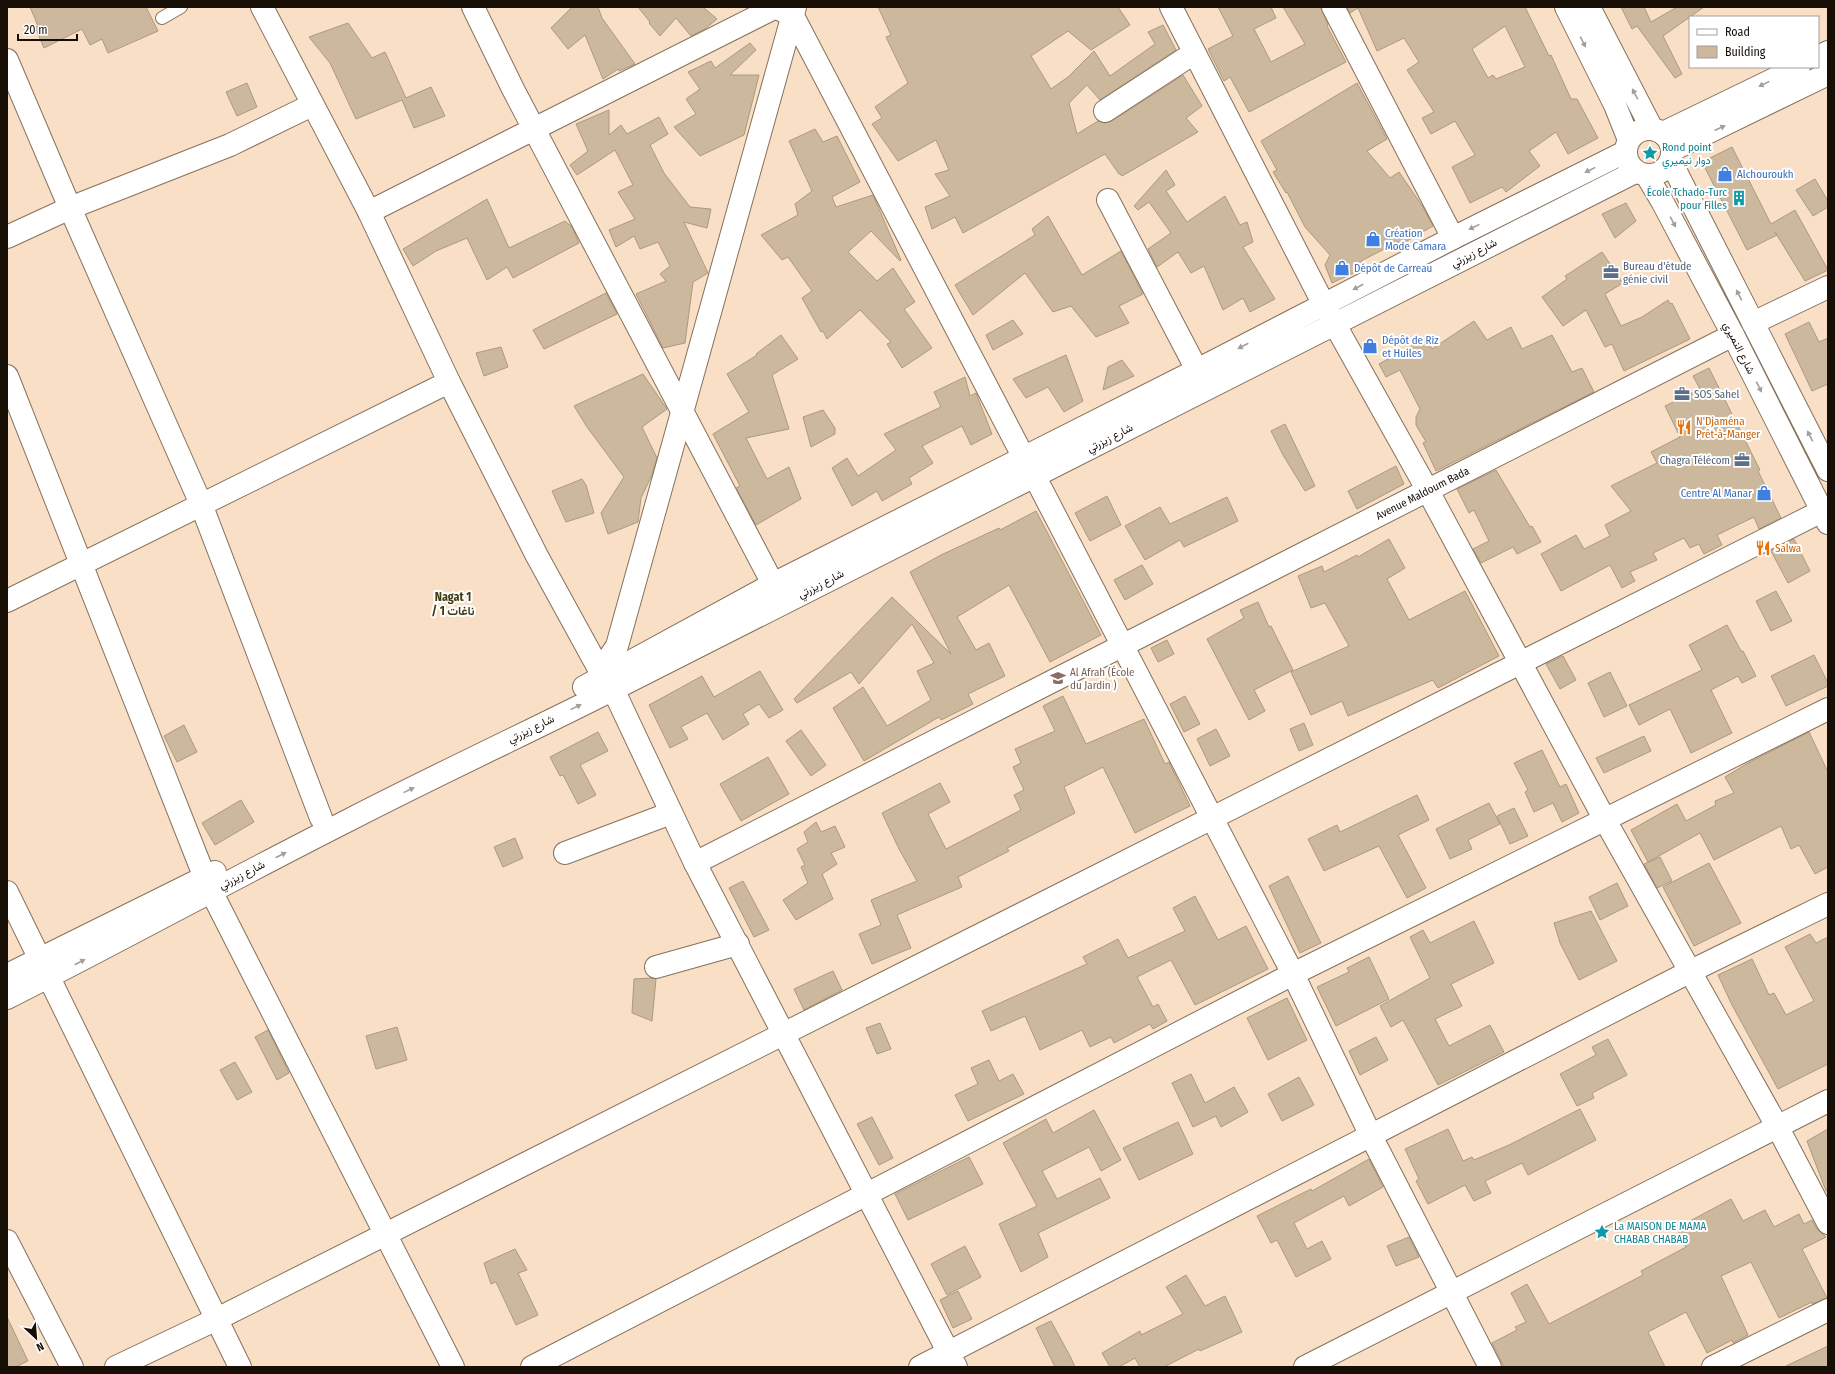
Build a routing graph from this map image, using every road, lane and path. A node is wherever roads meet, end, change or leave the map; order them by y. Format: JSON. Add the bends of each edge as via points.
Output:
{"nodes":[{"id":1,"x":181,"y":7,"type":"edge"},
{"id":2,"x":262,"y":7,"type":"edge"},
{"id":3,"x":473,"y":7,"type":"edge"},
{"id":4,"x":1171,"y":7,"type":"edge"},
{"id":5,"x":1333,"y":7,"type":"edge"},
{"id":6,"x":1566,"y":7,"type":"edge"},
{"id":7,"x":1589,"y":7,"type":"edge"},
{"id":8,"x":785,"y":9,"type":"edge"},
{"id":9,"x":162,"y":18,"type":"dead end"},
{"id":10,"x":1194,"y":52,"type":"junction"},
{"id":11,"x":1828,"y":52,"type":"edge"},
{"id":12,"x":1819,"y":56,"type":"edge"},
{"id":13,"x":7,"y":60,"type":"edge"},
{"id":14,"x":1797,"y":68,"type":"edge"},
{"id":15,"x":1828,"y":74,"type":"edge"},
{"id":16,"x":312,"y":105,"type":"junction"},
{"id":17,"x":1105,"y":111,"type":"dead end"},
{"id":18,"x":534,"y":129,"type":"junction"},
{"id":19,"x":1664,"y":143,"type":"junction"},
{"id":20,"x":1627,"y":146,"type":"junction"},
{"id":21,"x":1641,"y":174,"type":"junction"},
{"id":22,"x":1108,"y":200,"type":"dead end"},
{"id":23,"x":70,"y":208,"type":"junction"},
{"id":24,"x":370,"y":212,"type":"junction"},
{"id":25,"x":7,"y":237,"type":"edge"},
{"id":26,"x":1453,"y":238,"type":"junction"},
{"id":27,"x":1828,"y":286,"type":"edge"},
{"id":28,"x":1329,"y":314,"type":"junction"},
{"id":29,"x":1753,"y":323,"type":"junction"},
{"id":30,"x":1733,"y":335,"type":"junction"},
{"id":31,"x":1197,"y":370,"type":"junction"},
{"id":32,"x":7,"y":376,"type":"edge"},
{"id":33,"x":449,"y":382,"type":"junction"},
{"id":34,"x":682,"y":411,"type":"junction"},
{"id":35,"x":1024,"y":458,"type":"junction"},
{"id":36,"x":1828,"y":470,"type":"edge"},
{"id":37,"x":1035,"y":477,"type":"junction"},
{"id":38,"x":1428,"y":491,"type":"junction"},
{"id":39,"x":201,"y":504,"type":"junction"},
{"id":40,"x":1825,"y":517,"type":"edge"},
{"id":41,"x":80,"y":564,"type":"junction"},
{"id":42,"x":773,"y":584,"type":"junction"},
{"id":43,"x":7,"y":601,"type":"edge"},
{"id":44,"x":1118,"y":648,"type":"junction"},
{"id":45,"x":1519,"y":663,"type":"junction"},
{"id":46,"x":606,"y":678,"type":"junction"},
{"id":47,"x":1828,"y":709,"type":"edge"},
{"id":48,"x":671,"y":813,"type":"junction"},
{"id":49,"x":1212,"y":817,"type":"junction"},
{"id":50,"x":321,"y":818,"type":"junction"},
{"id":51,"x":1605,"y":820,"type":"junction"},
{"id":52,"x":565,"y":853,"type":"dead end"},
{"id":53,"x":695,"y":863,"type":"junction"},
{"id":54,"x":208,"y":884,"type":"junction"},
{"id":55,"x":7,"y":892,"type":"edge"},
{"id":56,"x":1828,"y":904,"type":"edge"},
{"id":57,"x":738,"y":944,"type":"junction"},
{"id":58,"x":45,"y":967,"type":"junction"},
{"id":59,"x":656,"y":967,"type":"dead end"},
{"id":60,"x":1691,"y":971,"type":"junction"},
{"id":61,"x":1293,"y":974,"type":"junction"},
{"id":62,"x":7,"y":975,"type":"edge"},
{"id":63,"x":7,"y":998,"type":"edge"},
{"id":64,"x":785,"y":1034,"type":"junction"},
{"id":65,"x":1828,"y":1101,"type":"edge"},
{"id":66,"x":1777,"y":1126,"type":"junction"},
{"id":67,"x":1371,"y":1136,"type":"junction"},
{"id":68,"x":868,"y":1195,"type":"junction"},
{"id":69,"x":1828,"y":1223,"type":"edge"},
{"id":70,"x":385,"y":1233,"type":"junction"},
{"id":71,"x":7,"y":1241,"type":"edge"},
{"id":72,"x":1452,"y":1292,"type":"junction"},
{"id":73,"x":1828,"y":1310,"type":"edge"},
{"id":74,"x":217,"y":1319,"type":"junction"},
{"id":75,"x":952,"y":1360,"type":"edge"},
{"id":76,"x":72,"y":1367,"type":"edge"},
{"id":77,"x":116,"y":1367,"type":"edge"},
{"id":78,"x":240,"y":1367,"type":"edge"},
{"id":79,"x":453,"y":1367,"type":"edge"},
{"id":80,"x":532,"y":1367,"type":"edge"},
{"id":81,"x":920,"y":1367,"type":"edge"},
{"id":82,"x":1305,"y":1367,"type":"edge"},
{"id":83,"x":1490,"y":1367,"type":"edge"},
{"id":84,"x":1713,"y":1367,"type":"edge"}],
"edges":[{"from":1,"to":9,"type":"lane"},
{"from":2,"to":16,"type":"street"},
{"from":3,"to":18,"type":"street"},
{"from":4,"to":10,"type":"street"},
{"from":5,"to":26,"type":"street"},
{"from":6,"to":20,"type":"street","one_way":true,"via":[[1615,105]]},
{"from":19,"to":7,"type":"street","one_way":true},
{"from":8,"to":18,"type":"street"},
{"from":8,"to":34,"type":"street"},
{"from":8,"to":35,"type":"street"},
{"from":10,"to":17,"type":"street"},
{"from":10,"to":28,"type":"street"},
{"from":11,"to":12,"type":"street"},
{"from":13,"to":23,"type":"street"},
{"from":14,"to":19,"type":"street","one_way":true},
{"from":19,"to":15,"type":"street","one_way":true},
{"from":16,"to":23,"type":"street","via":[[230,145]]},
{"from":16,"to":24,"type":"street"},
{"from":18,"to":24,"type":"street"},
{"from":18,"to":34,"type":"street"},
{"from":19,"to":20,"type":"street","via":[[1640,130]]},
{"from":19,"to":21,"type":"street","via":[[1659,173]]},
{"from":29,"to":19,"type":"street","one_way":true},
{"from":20,"to":21,"type":"street","via":[[1626,160]]},
{"from":20,"to":26,"type":"street","name":"شارع زيزرتي","one_way":true},
{"from":21,"to":28,"type":"street","name":"شارع زيزرتي"},
{"from":21,"to":30,"type":"street","name":"شارع النميري","one_way":true,"via":[[1663,203]]},
{"from":22,"to":31,"type":"street"},
{"from":23,"to":25,"type":"street"},
{"from":23,"to":39,"type":"street"},
{"from":24,"to":33,"type":"street"},
{"from":26,"to":28,"type":"street","name":"شارع زيزرتي","one_way":true},
{"from":27,"to":29,"type":"street"},
{"from":28,"to":31,"type":"street","name":"شارع زيزرتي","one_way":true},
{"from":28,"to":37,"type":"street","name":"شارع زيزرتي"},
{"from":28,"to":38,"type":"street"},
{"from":36,"to":29,"type":"street","one_way":true},
{"from":30,"to":38,"type":"street","name":"Avenue Maldoum Bada"},
{"from":30,"to":40,"type":"street","name":"شارع النميري","one_way":true},
{"from":31,"to":35,"type":"street","name":"شارع زيزرتي"},
{"from":32,"to":41,"type":"street"},
{"from":33,"to":39,"type":"street"},
{"from":33,"to":46,"type":"street","via":[[538,556]]},
{"from":34,"to":42,"type":"street"},
{"from":34,"to":46,"type":"street","via":[[617,646],[607,661]]},
{"from":35,"to":42,"type":"street","name":"شارع زيزرتي"},
{"from":37,"to":44,"type":"street"},
{"from":37,"to":46,"type":"street","name":"شارع زيزرتي"},
{"from":38,"to":44,"type":"street","name":"Avenue Maldoum Bada"},
{"from":38,"to":45,"type":"street"},
{"from":39,"to":41,"type":"street"},
{"from":39,"to":50,"type":"street"},
{"from":40,"to":45,"type":"street"},
{"from":41,"to":43,"type":"street"},
{"from":41,"to":54,"type":"street"},
{"from":42,"to":46,"type":"street","name":"شارع زيزرتي"},
{"from":44,"to":49,"type":"street"},
{"from":44,"to":53,"type":"street","name":"Avenue Maldoum Bada"},
{"from":45,"to":49,"type":"street"},
{"from":45,"to":51,"type":"street"},
{"from":46,"to":48,"type":"street"},
{"from":46,"to":50,"type":"street","name":"شارع زيزرتي"},
{"from":54,"to":46,"type":"street","name":"شارع زيزرتي","one_way":true,"via":[[352,818]]},
{"from":47,"to":51,"type":"street"},
{"from":48,"to":52,"type":"street"},
{"from":48,"to":53,"type":"street"},
{"from":49,"to":61,"type":"street"},
{"from":49,"to":64,"type":"street"},
{"from":50,"to":54,"type":"street","name":"شارع زيزرتي"},
{"from":51,"to":60,"type":"street"},
{"from":51,"to":61,"type":"street"},
{"from":53,"to":57,"type":"street"},
{"from":54,"to":58,"type":"street","name":"شارع زيزرتي"},
{"from":54,"to":70,"type":"street"},
{"from":55,"to":58,"type":"street"},
{"from":56,"to":60,"type":"street"},
{"from":57,"to":59,"type":"street"},
{"from":57,"to":64,"type":"street"},
{"from":58,"to":62,"type":"street","name":"شارع زيزرتي"},
{"from":58,"to":63,"type":"street","name":"شارع زيزرتي"},
{"from":58,"to":74,"type":"street"},
{"from":60,"to":66,"type":"street"},
{"from":60,"to":67,"type":"street"},
{"from":61,"to":67,"type":"street"},
{"from":61,"to":68,"type":"street"},
{"from":64,"to":68,"type":"street"},
{"from":64,"to":70,"type":"street"},
{"from":65,"to":66,"type":"street"},
{"from":66,"to":69,"type":"street"},
{"from":66,"to":72,"type":"street"},
{"from":67,"to":72,"type":"street"},
{"from":67,"to":75,"type":"street"},
{"from":68,"to":75,"type":"street"},
{"from":68,"to":80,"type":"street"},
{"from":70,"to":74,"type":"street"},
{"from":70,"to":79,"type":"street"},
{"from":71,"to":76,"type":"street"},
{"from":72,"to":82,"type":"street"},
{"from":72,"to":83,"type":"street"},
{"from":73,"to":84,"type":"street"},
{"from":74,"to":77,"type":"street"},
{"from":74,"to":78,"type":"street"},
{"from":75,"to":81,"type":"street"}]}
